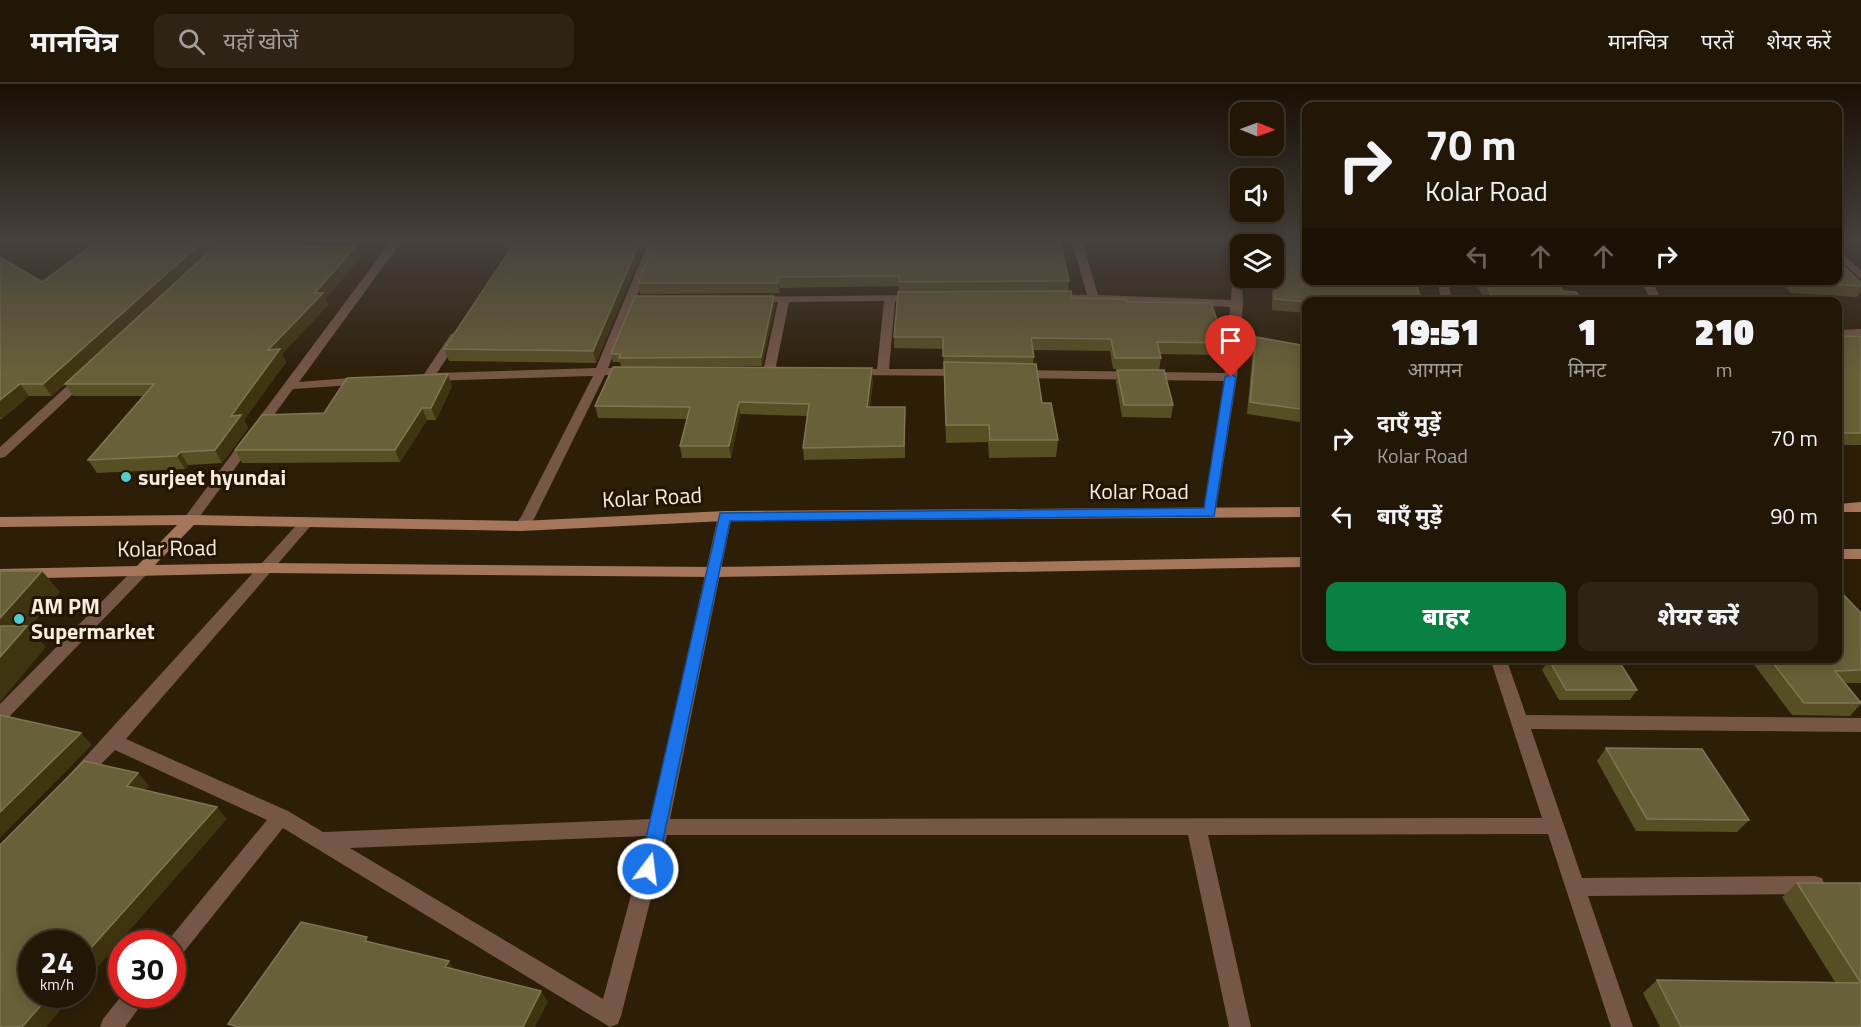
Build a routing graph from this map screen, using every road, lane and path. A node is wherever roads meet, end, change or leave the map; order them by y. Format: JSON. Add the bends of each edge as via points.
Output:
{"nodes":[{"id":1,"x":365,"y":285,"type":"edge"},
{"id":2,"x":639,"y":285,"type":"edge"},
{"id":3,"x":1090,"y":285,"type":"edge"},
{"id":4,"x":1238,"y":288,"type":"edge"},
{"id":5,"x":1045,"y":297,"type":"edge"},
{"id":6,"x":1093,"y":297,"type":"junction"},
{"id":7,"x":926,"y":298,"type":"edge"},
{"id":8,"x":748,"y":299,"type":"edge"},
{"id":9,"x":784,"y":299,"type":"junction"},
{"id":10,"x":890,"y":299,"type":"junction"},
{"id":11,"x":1237,"y":304,"type":"junction"},
{"id":12,"x":460,"y":328,"type":"edge"},
{"id":13,"x":1842,"y":333,"type":"edge"},
{"id":14,"x":1861,"y":333,"type":"edge"},
{"id":15,"x":94,"y":368,"type":"edge"},
{"id":16,"x":601,"y":371,"type":"junction"},
{"id":17,"x":646,"y":371,"type":"edge"},
{"id":18,"x":770,"y":371,"type":"edge"},
{"id":19,"x":838,"y":372,"type":"edge"},
{"id":20,"x":883,"y":372,"type":"junction"},
{"id":21,"x":979,"y":374,"type":"edge"},
{"id":22,"x":1003,"y":374,"type":"edge"},
{"id":23,"x":1231,"y":377,"type":"junction"},
{"id":24,"x":370,"y":381,"type":"edge"},
{"id":25,"x":290,"y":386,"type":"junction"},
{"id":26,"x":0,"y":454,"type":"edge"},
{"id":27,"x":1861,"y":507,"type":"edge"},
{"id":28,"x":1842,"y":508,"type":"edge"},
{"id":29,"x":1302,"y":512,"type":"edge"},
{"id":30,"x":1210,"y":513,"type":"junction"},
{"id":31,"x":725,"y":516,"type":"junction"},
{"id":32,"x":190,"y":519,"type":"junction"},
{"id":33,"x":0,"y":522,"type":"edge"},
{"id":34,"x":307,"y":522,"type":"junction"},
{"id":35,"x":521,"y":525,"type":"junction"},
{"id":36,"x":1842,"y":554,"type":"edge"},
{"id":37,"x":1861,"y":554,"type":"edge"},
{"id":38,"x":1302,"y":562,"type":"edge"},
{"id":39,"x":267,"y":568,"type":"junction"},
{"id":40,"x":141,"y":571,"type":"junction"},
{"id":41,"x":713,"y":572,"type":"junction"},
{"id":42,"x":0,"y":574,"type":"edge"},
{"id":43,"x":1500,"y":663,"type":"edge"},
{"id":44,"x":0,"y":715,"type":"edge"},
{"id":45,"x":1519,"y":722,"type":"junction"},
{"id":46,"x":1861,"y":725,"type":"edge"},
{"id":47,"x":113,"y":741,"type":"junction"},
{"id":48,"x":64,"y":789,"type":"edge"},
{"id":49,"x":281,"y":817,"type":"junction"},
{"id":50,"x":1196,"y":826,"type":"junction"},
{"id":51,"x":1554,"y":826,"type":"junction"},
{"id":52,"x":659,"y":827,"type":"junction"},
{"id":53,"x":320,"y":841,"type":"junction"},
{"id":54,"x":1837,"y":885,"type":"edge"},
{"id":55,"x":1575,"y":887,"type":"junction"},
{"id":56,"x":186,"y":934,"type":"edge"},
{"id":57,"x":127,"y":1008,"type":"edge"},
{"id":58,"x":606,"y":1022,"type":"edge"},
{"id":59,"x":111,"y":1027,"type":"edge"},
{"id":60,"x":1240,"y":1027,"type":"edge"},
{"id":61,"x":1622,"y":1027,"type":"edge"}],
"edges":[{"from":1,"to":25,"type":"street"},
{"from":2,"to":16,"type":"street"},
{"from":3,"to":6,"type":"street"},
{"from":4,"to":11,"type":"street"},
{"from":5,"to":6,"type":"street"},
{"from":6,"to":11,"type":"street"},
{"from":7,"to":10,"type":"street"},
{"from":8,"to":9,"type":"street"},
{"from":9,"to":10,"type":"street"},
{"from":9,"to":18,"type":"street"},
{"from":10,"to":20,"type":"street"},
{"from":11,"to":23,"type":"street"},
{"from":12,"to":16,"type":"street","via":[[422,377]]},
{"from":13,"to":14,"type":"street"},
{"from":15,"to":26,"type":"street"},
{"from":16,"to":17,"type":"street"},
{"from":16,"to":35,"type":"street"},
{"from":19,"to":20,"type":"street"},
{"from":20,"to":21,"type":"street"},
{"from":22,"to":23,"type":"street"},
{"from":23,"to":30,"type":"street"},
{"from":24,"to":25,"type":"street"},
{"from":25,"to":32,"type":"street"},
{"from":27,"to":28,"type":"main road"},
{"from":29,"to":30,"type":"main road","name":"Kolar Road"},
{"from":30,"to":31,"type":"main road","name":"Kolar Road"},
{"from":31,"to":35,"type":"main road","name":"Kolar Road"},
{"from":31,"to":41,"type":"street"},
{"from":32,"to":33,"type":"main road","name":"Kolar Road"},
{"from":32,"to":34,"type":"main road","name":"Kolar Road"},
{"from":32,"to":40,"type":"main road"},
{"from":34,"to":35,"type":"main road","name":"Kolar Road"},
{"from":34,"to":39,"type":"street"},
{"from":36,"to":37,"type":"main road"},
{"from":38,"to":41,"type":"main road","name":"Kolar Road"},
{"from":39,"to":40,"type":"main road","name":"Kolar Road"},
{"from":39,"to":41,"type":"main road","name":"Kolar Road"},
{"from":39,"to":47,"type":"street"},
{"from":40,"to":42,"type":"main road","name":"Kolar Road"},
{"from":40,"to":44,"type":"street"},
{"from":41,"to":52,"type":"street"},
{"from":43,"to":45,"type":"street"},
{"from":45,"to":46,"type":"street"},
{"from":45,"to":51,"type":"street"},
{"from":47,"to":48,"type":"street"},
{"from":47,"to":49,"type":"street"},
{"from":49,"to":53,"type":"street"},
{"from":49,"to":56,"type":"street"},
{"from":50,"to":51,"type":"street"},
{"from":50,"to":52,"type":"street"},
{"from":50,"to":60,"type":"street"},
{"from":51,"to":55,"type":"street"},
{"from":52,"to":53,"type":"street"},
{"from":52,"to":58,"type":"street"},
{"from":53,"to":58,"type":"street"},
{"from":54,"to":55,"type":"street"},
{"from":55,"to":61,"type":"street"},
{"from":57,"to":59,"type":"street"}]}
